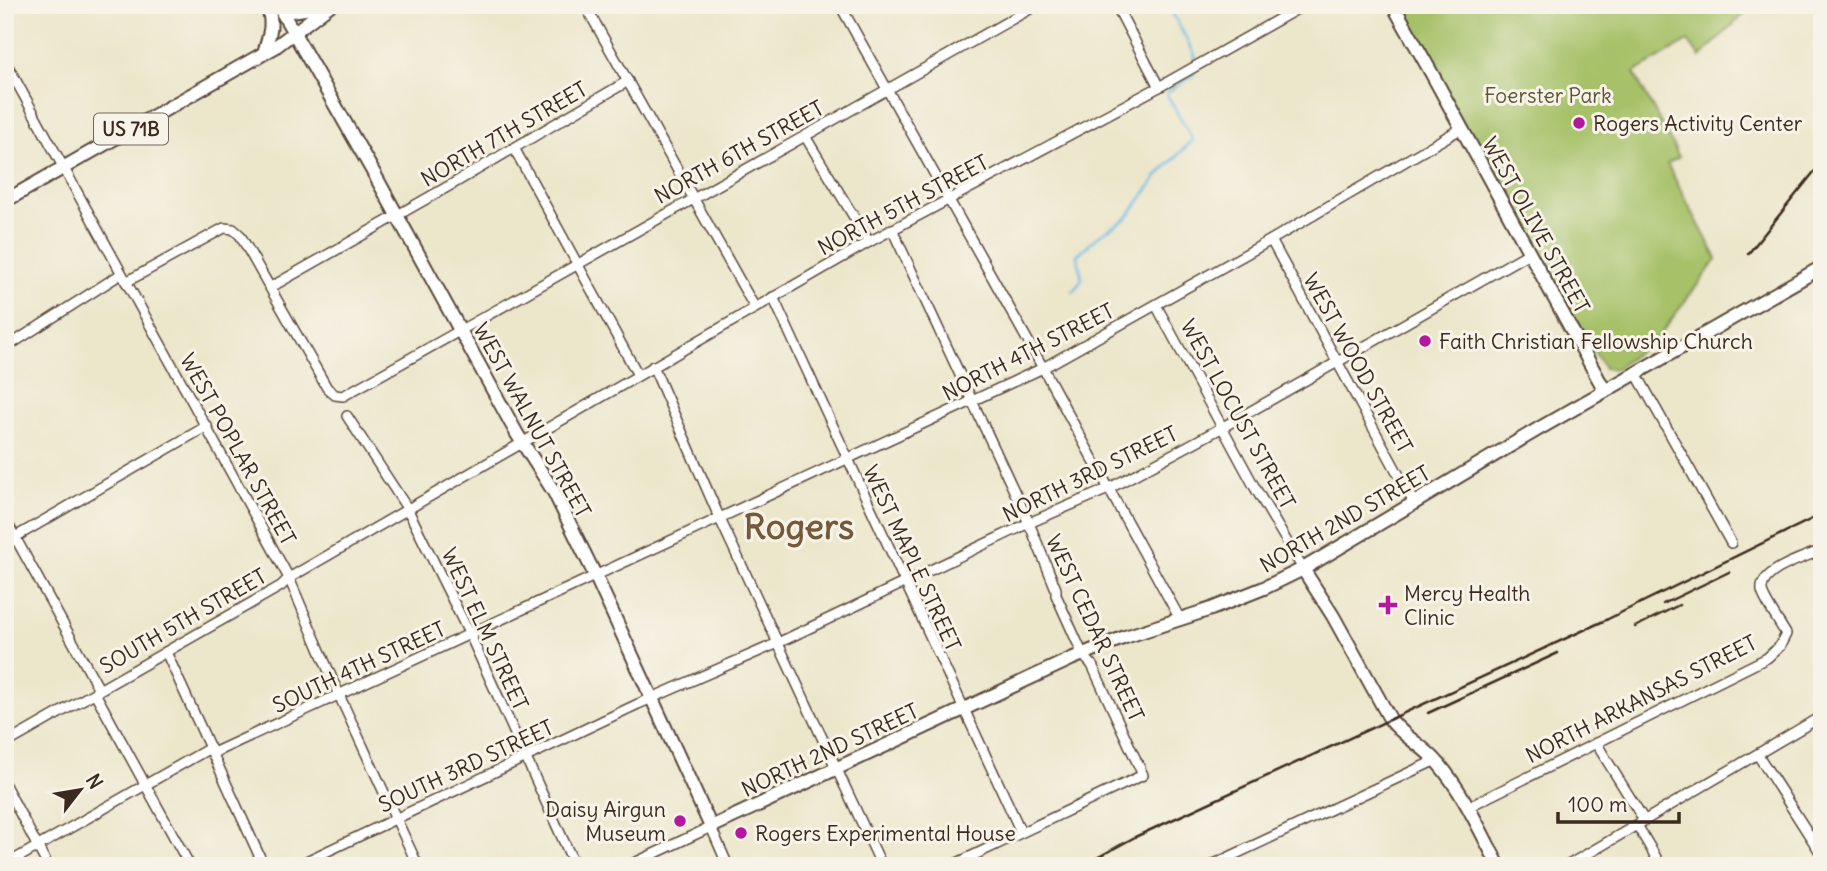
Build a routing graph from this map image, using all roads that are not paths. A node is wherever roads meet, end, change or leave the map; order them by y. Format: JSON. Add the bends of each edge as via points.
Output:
{"nodes":[{"id":1,"x":267,"y":5,"type":"edge"},
{"id":2,"x":279,"y":5,"type":"edge"},
{"id":3,"x":585,"y":5,"type":"edge"},
{"id":4,"x":840,"y":5,"type":"edge"},
{"id":5,"x":1037,"y":5,"type":"edge"},
{"id":6,"x":1116,"y":5,"type":"edge"},
{"id":7,"x":1304,"y":5,"type":"edge"},
{"id":8,"x":1393,"y":5,"type":"edge"},
{"id":9,"x":329,"y":6,"type":"edge"},
{"id":10,"x":293,"y":34,"type":"junction"},
{"id":11,"x":264,"y":53,"type":"junction"},
{"id":12,"x":5,"y":61,"type":"edge"},
{"id":13,"x":628,"y":81,"type":"junction"},
{"id":14,"x":1159,"y":87,"type":"junction"},
{"id":15,"x":886,"y":90,"type":"junction"},
{"id":16,"x":1462,"y":128,"type":"junction"},
{"id":17,"x":805,"y":136,"type":"junction"},
{"id":18,"x":514,"y":148,"type":"junction"},
{"id":19,"x":64,"y":167,"type":"junction"},
{"id":20,"x":694,"y":198,"type":"junction"},
{"id":21,"x":949,"y":200,"type":"junction"},
{"id":22,"x":5,"y":201,"type":"edge"},
{"id":23,"x":397,"y":216,"type":"junction"},
{"id":24,"x":892,"y":229,"type":"junction"},
{"id":25,"x":1271,"y":240,"type":"junction"},
{"id":26,"x":869,"y":242,"type":"junction"},
{"id":27,"x":1530,"y":253,"type":"junction"},
{"id":28,"x":578,"y":264,"type":"junction"},
{"id":29,"x":1822,"y":267,"type":"edge"},
{"id":30,"x":123,"y":278,"type":"junction"},
{"id":31,"x":271,"y":287,"type":"junction"},
{"id":32,"x":773,"y":297,"type":"junction"},
{"id":33,"x":1156,"y":305,"type":"junction"},
{"id":34,"x":755,"y":307,"type":"junction"},
{"id":35,"x":460,"y":331,"type":"junction"},
{"id":36,"x":5,"y":348,"type":"edge"},
{"id":37,"x":1336,"y":362,"type":"junction"},
{"id":38,"x":653,"y":366,"type":"junction"},
{"id":39,"x":1043,"y":368,"type":"junction"},
{"id":40,"x":1636,"y":373,"type":"junction"},
{"id":41,"x":638,"y":375,"type":"junction"},
{"id":42,"x":1605,"y":391,"type":"junction"},
{"id":43,"x":971,"y":401,"type":"junction"},
{"id":44,"x":346,"y":416,"type":"dead end"},
{"id":45,"x":207,"y":426,"type":"junction"},
{"id":46,"x":1223,"y":427,"type":"junction"},
{"id":47,"x":523,"y":443,"type":"junction"},
{"id":48,"x":847,"y":459,"type":"junction"},
{"id":49,"x":1108,"y":489,"type":"junction"},
{"id":50,"x":1414,"y":503,"type":"junction"},
{"id":51,"x":407,"y":508,"type":"junction"},
{"id":52,"x":5,"y":519,"type":"edge"},
{"id":53,"x":720,"y":519,"type":"junction"},
{"id":54,"x":1029,"y":523,"type":"junction"},
{"id":55,"x":15,"y":538,"type":"junction"},
{"id":56,"x":1731,"y":542,"type":"dead end"},
{"id":57,"x":5,"y":543,"type":"edge"},
{"id":58,"x":1822,"y":550,"type":"edge"},
{"id":59,"x":1303,"y":569,"type":"junction"},
{"id":60,"x":596,"y":577,"type":"junction"},
{"id":61,"x":289,"y":578,"type":"junction"},
{"id":62,"x":904,"y":583,"type":"junction"},
{"id":63,"x":1180,"y":619,"type":"junction"},
{"id":64,"x":470,"y":635,"type":"junction"},
{"id":65,"x":778,"y":643,"type":"junction"},
{"id":66,"x":166,"y":652,"type":"junction"},
{"id":67,"x":1083,"y":654,"type":"junction"},
{"id":68,"x":97,"y":691,"type":"junction"},
{"id":69,"x":339,"y":695,"type":"junction"},
{"id":70,"x":651,"y":699,"type":"junction"},
{"id":71,"x":965,"y":709,"type":"junction"},
{"id":72,"x":1822,"y":716,"type":"edge"},
{"id":73,"x":1596,"y":743,"type":"junction"},
{"id":74,"x":5,"y":744,"type":"edge"},
{"id":75,"x":211,"y":751,"type":"junction"},
{"id":76,"x":1758,"y":755,"type":"junction"},
{"id":77,"x":526,"y":757,"type":"junction"},
{"id":78,"x":1436,"y":760,"type":"junction"},
{"id":79,"x":837,"y":768,"type":"junction"},
{"id":80,"x":145,"y":783,"type":"junction"},
{"id":81,"x":5,"y":785,"type":"edge"},
{"id":82,"x":1468,"y":807,"type":"junction"},
{"id":83,"x":396,"y":818,"type":"junction"},
{"id":84,"x":1640,"y":822,"type":"junction"},
{"id":85,"x":711,"y":827,"type":"junction"},
{"id":86,"x":1021,"y":832,"type":"junction"},
{"id":87,"x":38,"y":847,"type":"junction"},
{"id":88,"x":1822,"y":855,"type":"edge"},
{"id":89,"x":260,"y":864,"type":"edge"},
{"id":90,"x":5,"y":865,"type":"edge"},
{"id":91,"x":48,"y":866,"type":"edge"},
{"id":92,"x":190,"y":866,"type":"edge"},
{"id":93,"x":296,"y":866,"type":"edge"},
{"id":94,"x":418,"y":866,"type":"edge"},
{"id":95,"x":575,"y":866,"type":"edge"},
{"id":96,"x":628,"y":866,"type":"edge"},
{"id":97,"x":729,"y":866,"type":"edge"},
{"id":98,"x":882,"y":866,"type":"edge"},
{"id":99,"x":951,"y":866,"type":"edge"},
{"id":100,"x":1210,"y":866,"type":"edge"},
{"id":101,"x":1499,"y":866,"type":"edge"},
{"id":102,"x":1567,"y":866,"type":"edge"},
{"id":103,"x":1661,"y":866,"type":"edge"}],
"edges":[{"from":1,"to":11,"type":"main road","via":[[271,29]]},
{"from":2,"to":9,"type":"main road","via":[[291,11]]},
{"from":2,"to":10,"type":"main road","name":"WEST WALNUT STREET"},
{"from":3,"to":13,"type":"street"},
{"from":4,"to":15,"type":"street"},
{"from":5,"to":15,"type":"street","name":"NORTH 6TH STREET"},
{"from":6,"to":14,"type":"street"},
{"from":7,"to":14,"type":"street","name":"NORTH 5TH STREET"},
{"from":8,"to":16,"type":"main road","name":"WEST OLIVE STREET"},
{"from":9,"to":10,"type":"main road"},
{"from":10,"to":11,"type":"main road","number":"US 71B"},
{"from":10,"to":23,"type":"main road","name":"WEST WALNUT STREET"},
{"from":11,"to":19,"type":"main road","number":"US 71B"},
{"from":12,"to":19,"type":"street","name":"WEST POPLAR STREET"},
{"from":13,"to":18,"type":"street","name":"NORTH 7TH STREET"},
{"from":13,"to":20,"type":"street"},
{"from":14,"to":21,"type":"street","name":"NORTH 5TH STREET"},
{"from":15,"to":17,"type":"street","name":"NORTH 6TH STREET"},
{"from":15,"to":21,"type":"street"},
{"from":16,"to":25,"type":"street","name":"NORTH 4TH STREET"},
{"from":16,"to":27,"type":"main road","name":"WEST OLIVE STREET"},
{"from":17,"to":20,"type":"street","name":"NORTH 6TH STREET"},
{"from":17,"to":26,"type":"street"},
{"from":18,"to":23,"type":"street","name":"NORTH 7TH STREET"},
{"from":18,"to":28,"type":"street"},
{"from":19,"to":22,"type":"main road","number":"US 71B"},
{"from":19,"to":30,"type":"street","name":"WEST POPLAR STREET"},
{"from":20,"to":28,"type":"street","name":"NORTH 6TH STREET"},
{"from":20,"to":34,"type":"street"},
{"from":21,"to":24,"type":"street","name":"NORTH 5TH STREET"},
{"from":21,"to":39,"type":"street"},
{"from":23,"to":31,"type":"street","name":"NORTH 7TH STREET"},
{"from":23,"to":35,"type":"main road","name":"WEST WALNUT STREET"},
{"from":24,"to":26,"type":"street","name":"NORTH 5TH STREET"},
{"from":24,"to":43,"type":"street","name":"WEST CEDAR STREET"},
{"from":25,"to":33,"type":"street","name":"NORTH 4TH STREET"},
{"from":25,"to":37,"type":"street","name":"WEST WOOD STREET"},
{"from":26,"to":32,"type":"street","name":"NORTH 5TH STREET"},
{"from":27,"to":37,"type":"street","name":"NORTH 3RD STREET"},
{"from":27,"to":42,"type":"main road","name":"WEST OLIVE STREET"},
{"from":28,"to":35,"type":"street","name":"NORTH 6TH STREET"},
{"from":28,"to":41,"type":"street"},
{"from":29,"to":40,"type":"main road","name":"NORTH 2ND STREET"},
{"from":30,"to":31,"type":"street","via":[[224,229],[233,229]]},
{"from":30,"to":36,"type":"street"},
{"from":30,"to":45,"type":"street","name":"WEST POPLAR STREET"},
{"from":31,"to":35,"type":"street","name":"NORTH 6TH STREET","via":[[335,395],[343,396]]},
{"from":32,"to":34,"type":"street","name":"NORTH 5TH STREET"},
{"from":32,"to":48,"type":"street","name":"WEST MAPLE STREET"},
{"from":33,"to":39,"type":"street","name":"NORTH 4TH STREET"},
{"from":33,"to":46,"type":"street","name":"WEST LOCUST STREET"},
{"from":34,"to":38,"type":"street","name":"NORTH 5TH STREET"},
{"from":35,"to":47,"type":"main road","name":"WEST WALNUT STREET"},
{"from":37,"to":46,"type":"street","name":"NORTH 3RD STREET"},
{"from":37,"to":50,"type":"street","name":"WEST WOOD STREET"},
{"from":38,"to":41,"type":"street","name":"NORTH 5TH STREET"},
{"from":38,"to":53,"type":"street"},
{"from":39,"to":43,"type":"street","name":"NORTH 4TH STREET"},
{"from":39,"to":49,"type":"street"},
{"from":40,"to":42,"type":"main road","name":"NORTH 2ND STREET"},
{"from":40,"to":56,"type":"street"},
{"from":41,"to":47,"type":"street","name":"NORTH 5TH STREET"},
{"from":42,"to":50,"type":"main road","name":"NORTH 2ND STREET"},
{"from":43,"to":48,"type":"street","name":"NORTH 4TH STREET"},
{"from":43,"to":54,"type":"street","name":"WEST CEDAR STREET"},
{"from":44,"to":51,"type":"street","name":"WEST ELM STREET"},
{"from":45,"to":55,"type":"street"},
{"from":45,"to":61,"type":"street","name":"WEST POPLAR STREET"},
{"from":46,"to":49,"type":"street","name":"NORTH 3RD STREET"},
{"from":46,"to":59,"type":"street","name":"WEST LOCUST STREET"},
{"from":47,"to":51,"type":"street","name":"SOUTH 5TH STREET"},
{"from":47,"to":60,"type":"main road","name":"WEST WALNUT STREET","via":[[554,492]]},
{"from":48,"to":53,"type":"street","name":"NORTH 4TH STREET"},
{"from":48,"to":62,"type":"street","name":"WEST MAPLE STREET"},
{"from":49,"to":54,"type":"street","name":"NORTH 3RD STREET"},
{"from":49,"to":63,"type":"street"},
{"from":50,"to":59,"type":"main road","name":"NORTH 2ND STREET"},
{"from":51,"to":61,"type":"street","name":"SOUTH 5TH STREET"},
{"from":51,"to":64,"type":"street","name":"WEST ELM STREET"},
{"from":52,"to":55,"type":"street"},
{"from":53,"to":60,"type":"street","name":"NORTH 4TH STREET"},
{"from":53,"to":65,"type":"street"},
{"from":54,"to":62,"type":"street","name":"NORTH 3RD STREET"},
{"from":54,"to":67,"type":"street","name":"WEST CEDAR STREET"},
{"from":55,"to":57,"type":"street"},
{"from":55,"to":68,"type":"street"},
{"from":58,"to":73,"type":"street","name":"NORTH ARKANSAS STREET","via":[[1770,573],[1764,581],[1762,591],[1786,635],[1767,658]]},
{"from":59,"to":63,"type":"main road","name":"NORTH 2ND STREET"},
{"from":59,"to":78,"type":"main road","name":"WEST LOCUST STREET","via":[[1394,723]]},
{"from":60,"to":64,"type":"street","name":"SOUTH 4TH STREET"},
{"from":60,"to":70,"type":"main road","name":"WEST WALNUT STREET"},
{"from":61,"to":66,"type":"street","name":"SOUTH 5TH STREET"},
{"from":61,"to":69,"type":"street","name":"WEST POPLAR STREET"},
{"from":62,"to":65,"type":"street","name":"NORTH 3RD STREET"},
{"from":62,"to":71,"type":"street","name":"WEST MAPLE STREET"},
{"from":63,"to":67,"type":"main road","name":"NORTH 2ND STREET"},
{"from":64,"to":69,"type":"street","name":"SOUTH 4TH STREET"},
{"from":64,"to":77,"type":"street","name":"WEST ELM STREET"},
{"from":65,"to":70,"type":"street","name":"NORTH 3RD STREET"},
{"from":65,"to":79,"type":"street"},
{"from":66,"to":68,"type":"street","name":"SOUTH 5TH STREET"},
{"from":66,"to":75,"type":"street"},
{"from":67,"to":71,"type":"main road","name":"NORTH 2ND STREET"},
{"from":67,"to":86,"type":"street","name":"WEST CEDAR STREET","via":[[1143,775]]},
{"from":68,"to":74,"type":"street","name":"SOUTH 5TH STREET"},
{"from":68,"to":80,"type":"street"},
{"from":69,"to":75,"type":"street","name":"SOUTH 4TH STREET"},
{"from":69,"to":83,"type":"street","name":"WEST POPLAR STREET"},
{"from":70,"to":77,"type":"street","name":"SOUTH 3RD STREET"},
{"from":70,"to":85,"type":"main road","name":"WEST WALNUT STREET"},
{"from":71,"to":79,"type":"main road","name":"NORTH 2ND STREET"},
{"from":71,"to":86,"type":"street","name":"WEST MAPLE STREET"},
{"from":72,"to":76,"type":"street"},
{"from":73,"to":82,"type":"street","name":"NORTH ARKANSAS STREET"},
{"from":73,"to":84,"type":"street"},
{"from":75,"to":80,"type":"street","name":"SOUTH 4TH STREET"},
{"from":75,"to":89,"type":"street"},
{"from":76,"to":84,"type":"street"},
{"from":76,"to":88,"type":"street"},
{"from":77,"to":83,"type":"street","name":"SOUTH 3RD STREET"},
{"from":77,"to":95,"type":"street","name":"WEST ELM STREET"},
{"from":78,"to":82,"type":"main road","name":"WEST LOCUST STREET"},
{"from":78,"to":100,"type":"street"},
{"from":79,"to":85,"type":"main road","name":"NORTH 2ND STREET"},
{"from":79,"to":98,"type":"street"},
{"from":80,"to":87,"type":"street","name":"SOUTH 4TH STREET"},
{"from":80,"to":92,"type":"street"},
{"from":81,"to":87,"type":"street"},
{"from":82,"to":101,"type":"main road","name":"WEST LOCUST STREET"},
{"from":83,"to":93,"type":"street","name":"SOUTH 3RD STREET"},
{"from":83,"to":94,"type":"street","name":"WEST POPLAR STREET"},
{"from":84,"to":102,"type":"street"},
{"from":84,"to":103,"type":"street"},
{"from":85,"to":96,"type":"street"},
{"from":85,"to":97,"type":"street","name":"WEST WALNUT STREET"},
{"from":86,"to":99,"type":"street"},
{"from":87,"to":90,"type":"street","name":"SOUTH 4TH STREET"},
{"from":87,"to":91,"type":"street"}]}
